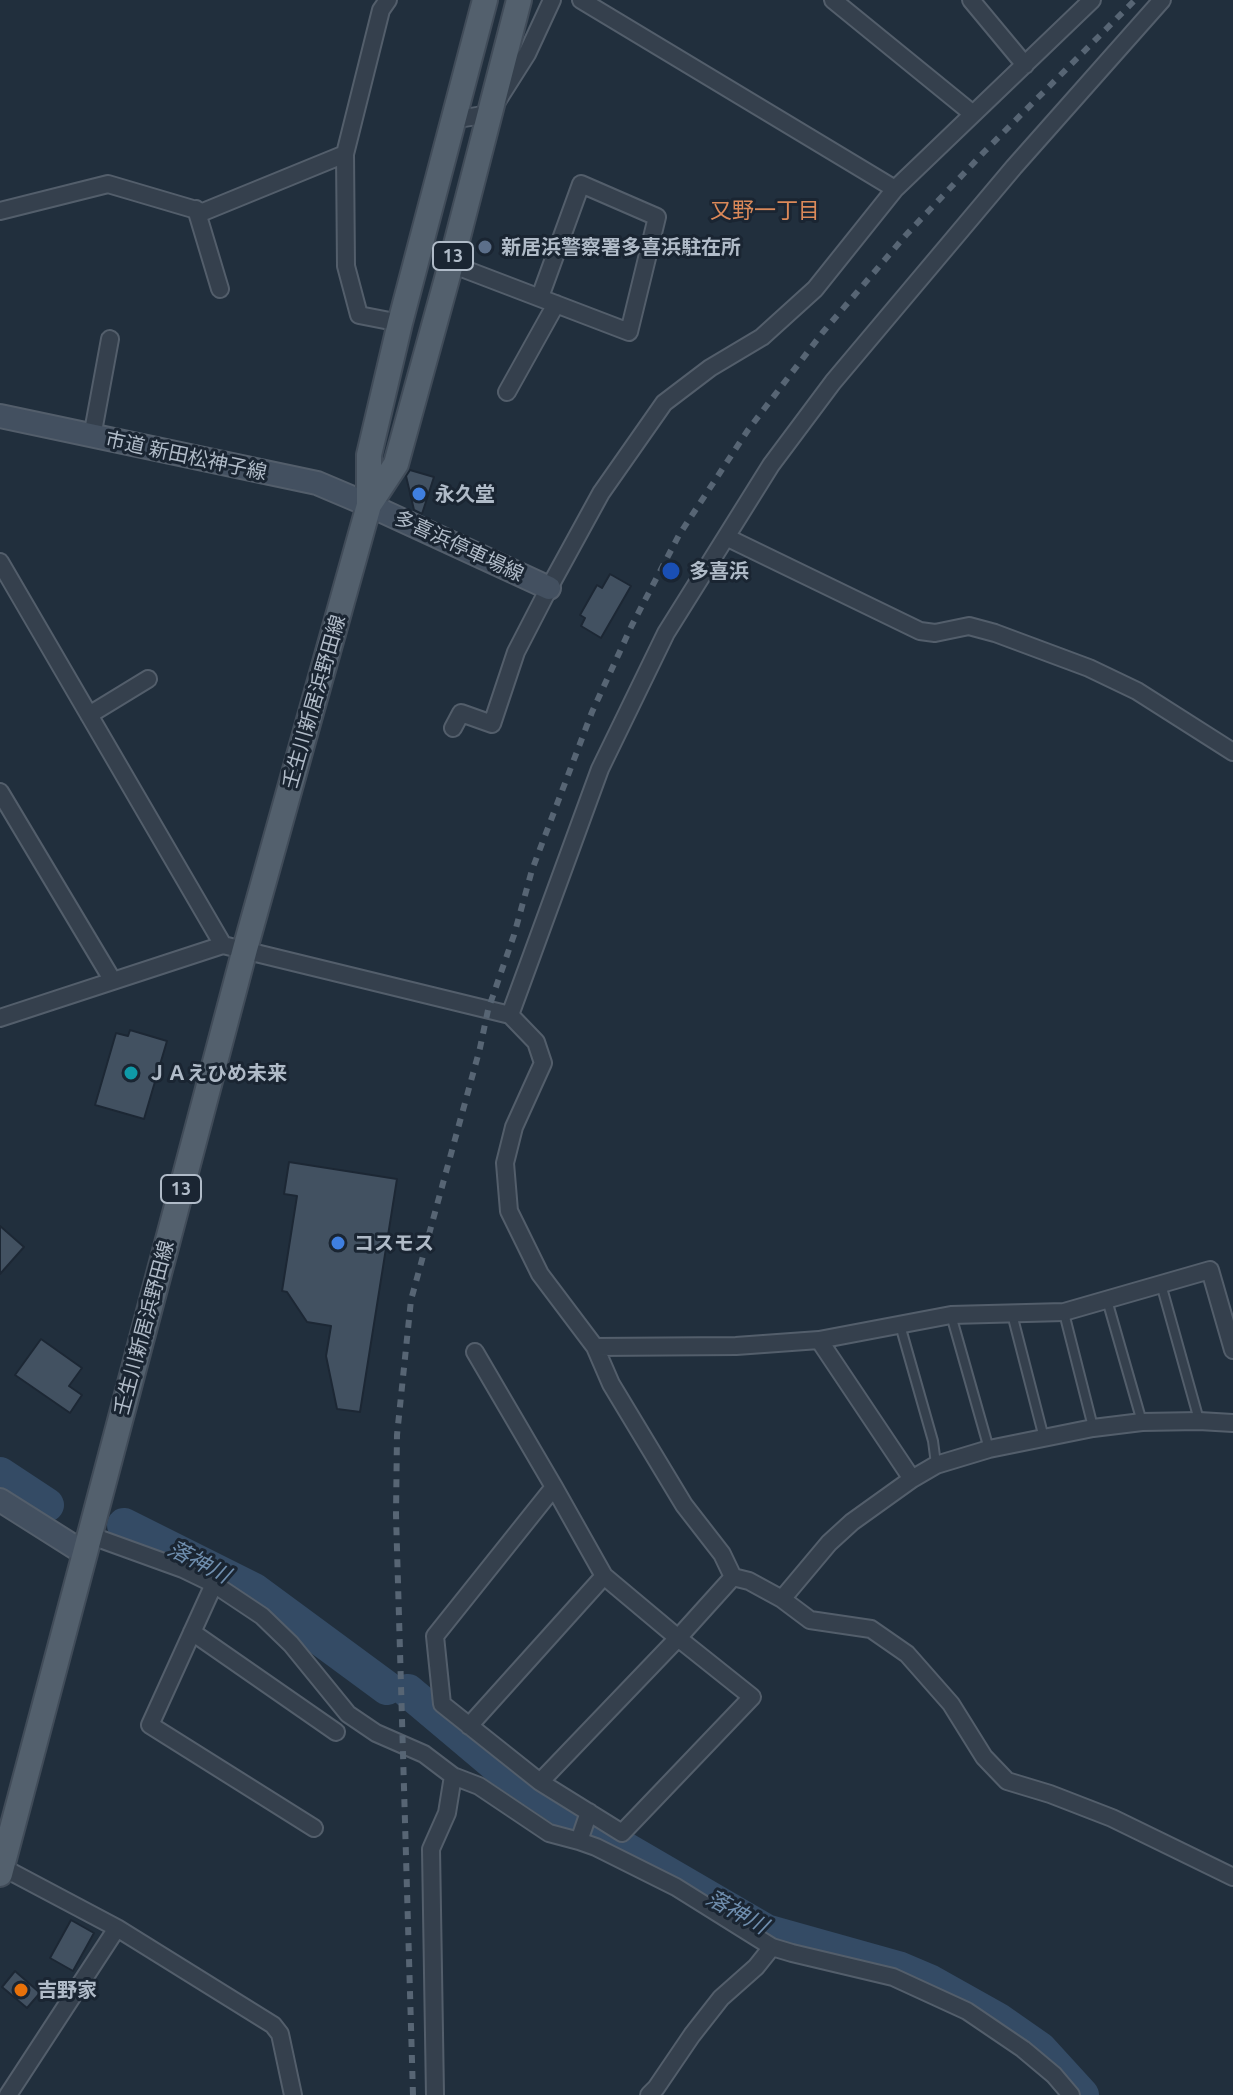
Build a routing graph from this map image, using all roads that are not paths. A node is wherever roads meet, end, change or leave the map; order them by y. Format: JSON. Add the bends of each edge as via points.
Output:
{"nodes":[{"id":1,"x":388,"y":0,"type":"edge"},
{"id":2,"x":485,"y":0,"type":"edge"},
{"id":3,"x":519,"y":0,"type":"edge"},
{"id":4,"x":552,"y":0,"type":"edge"},
{"id":5,"x":581,"y":0,"type":"edge"},
{"id":6,"x":833,"y":0,"type":"edge"},
{"id":7,"x":971,"y":0,"type":"edge"},
{"id":8,"x":1092,"y":0,"type":"edge"},
{"id":9,"x":1162,"y":0,"type":"edge"},
{"id":10,"x":1025,"y":65,"type":"junction"},
{"id":11,"x":489,"y":114,"type":"junction"},
{"id":12,"x":973,"y":114,"type":"junction"},
{"id":13,"x":452,"y":120,"type":"junction"},
{"id":14,"x":345,"y":154,"type":"junction"},
{"id":15,"x":895,"y":189,"type":"junction"},
{"id":16,"x":196,"y":209,"type":"junction"},
{"id":17,"x":0,"y":211,"type":"edge"},
{"id":18,"x":451,"y":264,"type":"junction"},
{"id":19,"x":220,"y":289,"type":"dead end"},
{"id":20,"x":548,"y":300,"type":"junction"},
{"id":21,"x":400,"y":323,"type":"junction"},
{"id":22,"x":110,"y":339,"type":"dead end"},
{"id":23,"x":507,"y":392,"type":"dead end"},
{"id":24,"x":0,"y":416,"type":"edge"},
{"id":25,"x":92,"y":437,"type":"junction"},
{"id":26,"x":369,"y":505,"type":"junction"},
{"id":27,"x":726,"y":537,"type":"junction"},
{"id":28,"x":0,"y":562,"type":"edge"},
{"id":29,"x":549,"y":588,"type":"junction"},
{"id":30,"x":148,"y":679,"type":"dead end"},
{"id":31,"x":89,"y":715,"type":"junction"},
{"id":32,"x":453,"y":728,"type":"dead end"},
{"id":33,"x":1233,"y":752,"type":"edge"},
{"id":34,"x":0,"y":792,"type":"edge"},
{"id":35,"x":234,"y":947,"type":"junction"},
{"id":36,"x":113,"y":981,"type":"junction"},
{"id":37,"x":510,"y":1015,"type":"junction"},
{"id":38,"x":0,"y":1018,"type":"edge"},
{"id":39,"x":1161,"y":1284,"type":"junction"},
{"id":40,"x":1107,"y":1299,"type":"junction"},
{"id":41,"x":1064,"y":1312,"type":"junction"},
{"id":42,"x":1012,"y":1313,"type":"junction"},
{"id":43,"x":951,"y":1315,"type":"junction"},
{"id":44,"x":900,"y":1325,"type":"junction"},
{"id":45,"x":819,"y":1340,"type":"junction"},
{"id":46,"x":595,"y":1347,"type":"junction"},
{"id":47,"x":1233,"y":1350,"type":"edge"},
{"id":48,"x":475,"y":1352,"type":"dead end"},
{"id":49,"x":1199,"y":1421,"type":"junction"},
{"id":50,"x":1142,"y":1422,"type":"junction"},
{"id":51,"x":1233,"y":1423,"type":"edge"},
{"id":52,"x":1093,"y":1428,"type":"junction"},
{"id":53,"x":1044,"y":1438,"type":"junction"},
{"id":54,"x":989,"y":1449,"type":"junction"},
{"id":55,"x":936,"y":1465,"type":"junction"},
{"id":56,"x":912,"y":1479,"type":"junction"},
{"id":57,"x":554,"y":1487,"type":"junction"},
{"id":58,"x":0,"y":1500,"type":"edge"},
{"id":59,"x":86,"y":1544,"type":"junction"},
{"id":60,"x":604,"y":1576,"type":"junction"},
{"id":61,"x":733,"y":1577,"type":"junction"},
{"id":62,"x":214,"y":1584,"type":"junction"},
{"id":63,"x":782,"y":1599,"type":"junction"},
{"id":64,"x":192,"y":1632,"type":"junction"},
{"id":65,"x":678,"y":1638,"type":"junction"},
{"id":66,"x":469,"y":1726,"type":"junction"},
{"id":67,"x":336,"y":1732,"type":"dead end"},
{"id":68,"x":453,"y":1776,"type":"junction"},
{"id":69,"x":540,"y":1782,"type":"junction"},
{"id":70,"x":589,"y":1813,"type":"junction"},
{"id":71,"x":314,"y":1828,"type":"dead end"},
{"id":72,"x":579,"y":1840,"type":"junction"},
{"id":73,"x":1,"y":1871,"type":"edge"},
{"id":74,"x":1233,"y":1877,"type":"edge"},
{"id":75,"x":117,"y":1928,"type":"junction"},
{"id":76,"x":772,"y":1947,"type":"junction"},
{"id":77,"x":8,"y":2095,"type":"edge"},
{"id":78,"x":293,"y":2095,"type":"edge"},
{"id":79,"x":435,"y":2095,"type":"edge"},
{"id":80,"x":649,"y":2095,"type":"edge"},
{"id":81,"x":1071,"y":2095,"type":"edge"}],
"edges":[{"from":1,"to":14,"type":"street","via":[[381,10]]},
{"from":2,"to":13,"type":"main road","name":"壬生川新居浜野田線","number":"13"},
{"from":3,"to":11,"type":"main road","name":"壬生川新居浜野田線","number":"13"},
{"from":4,"to":11,"type":"street","via":[[527,54]]},
{"from":5,"to":15,"type":"street"},
{"from":6,"to":12,"type":"street"},
{"from":7,"to":10,"type":"street"},
{"from":8,"to":10,"type":"street"},
{"from":9,"to":27,"type":"street","via":[[833,382]]},
{"from":10,"to":12,"type":"street"},
{"from":11,"to":13,"type":"street"},
{"from":11,"to":18,"type":"main road","name":"壬生川新居浜野田線","number":"13"},
{"from":12,"to":15,"type":"street"},
{"from":13,"to":21,"type":"main road","name":"壬生川新居浜野田線","number":"13"},
{"from":14,"to":16,"type":"street","via":[[203,212]]},
{"from":14,"to":21,"type":"street","via":[[346,266],[359,315]]},
{"from":15,"to":29,"type":"street","via":[[815,289],[762,337],[664,403],[601,493]]},
{"from":16,"to":17,"type":"street","via":[[108,184]]},
{"from":16,"to":19,"type":"street"},
{"from":18,"to":20,"type":"street"},
{"from":18,"to":26,"type":"main road","name":"壬生川新居浜野田線","number":"13","via":[[396,464]]},
{"from":20,"to":20,"type":"street","via":[[629,332],[657,217],[581,184]]},
{"from":20,"to":23,"type":"street"},
{"from":21,"to":26,"type":"main road","name":"壬生川新居浜野田線","number":"13","via":[[369,455]]},
{"from":22,"to":25,"type":"street"},
{"from":24,"to":25,"type":"street","name":"市道 新田松神子線"},
{"from":25,"to":26,"type":"street","name":"市道 新田松神子線","via":[[317,483]]},
{"from":26,"to":29,"type":"street","name":"多喜浜停車場線"},
{"from":26,"to":35,"type":"main road","name":"壬生川新居浜野田線","number":"13"},
{"from":27,"to":33,"type":"street","via":[[920,631],[969,626],[1089,668],[1137,691]]},
{"from":27,"to":37,"type":"street","via":[[666,633],[600,769]]},
{"from":28,"to":31,"type":"street"},
{"from":29,"to":32,"type":"street","via":[[516,652],[492,724],[461,713]]},
{"from":30,"to":31,"type":"street"},
{"from":31,"to":35,"type":"street"},
{"from":34,"to":36,"type":"street"},
{"from":35,"to":36,"type":"street"},
{"from":35,"to":37,"type":"street"},
{"from":35,"to":59,"type":"main road","name":"壬生川新居浜野田線","number":"13"},
{"from":36,"to":38,"type":"street"},
{"from":37,"to":46,"type":"street","via":[[536,1042],[543,1063],[514,1127],[505,1163],[509,1211],[540,1274]]},
{"from":39,"to":40,"type":"street"},
{"from":39,"to":47,"type":"street","via":[[1210,1270]]},
{"from":39,"to":49,"type":"lane"},
{"from":40,"to":41,"type":"street"},
{"from":40,"to":50,"type":"lane"},
{"from":41,"to":42,"type":"street"},
{"from":41,"to":52,"type":"lane"},
{"from":42,"to":43,"type":"street"},
{"from":42,"to":53,"type":"lane"},
{"from":43,"to":44,"type":"street"},
{"from":43,"to":54,"type":"lane"},
{"from":44,"to":45,"type":"street"},
{"from":44,"to":55,"type":"lane"},
{"from":45,"to":46,"type":"street"},
{"from":45,"to":56,"type":"street"},
{"from":46,"to":61,"type":"street","via":[[611,1384]]},
{"from":48,"to":57,"type":"street"},
{"from":49,"to":50,"type":"street"},
{"from":49,"to":51,"type":"street"},
{"from":50,"to":52,"type":"street"},
{"from":52,"to":53,"type":"street"},
{"from":53,"to":54,"type":"street"},
{"from":54,"to":55,"type":"street"},
{"from":55,"to":56,"type":"street"},
{"from":56,"to":63,"type":"street","via":[[829,1543]]},
{"from":57,"to":60,"type":"street"},
{"from":57,"to":66,"type":"street","via":[[435,1636],[442,1704]]},
{"from":58,"to":59,"type":"street"},
{"from":59,"to":62,"type":"street","via":[[183,1569]]},
{"from":59,"to":73,"type":"main road","name":"壬生川新居浜野田線","number":"13"},
{"from":60,"to":65,"type":"street"},
{"from":60,"to":66,"type":"street"},
{"from":61,"to":63,"type":"street"},
{"from":61,"to":65,"type":"street"},
{"from":62,"to":64,"type":"street"},
{"from":62,"to":68,"type":"street","via":[[262,1616],[291,1644],[348,1714],[424,1754]]},
{"from":63,"to":74,"type":"street","via":[[810,1620],[871,1629],[907,1654],[1007,1781],[1112,1818]]},
{"from":64,"to":67,"type":"street"},
{"from":64,"to":71,"type":"street","via":[[150,1725]]},
{"from":65,"to":69,"type":"street"},
{"from":65,"to":70,"type":"street","via":[[752,1697],[622,1833]]},
{"from":66,"to":69,"type":"street"},
{"from":68,"to":72,"type":"street","via":[[479,1786],[549,1833]]},
{"from":68,"to":79,"type":"street","via":[[447,1813],[431,1849]]},
{"from":69,"to":70,"type":"street"},
{"from":70,"to":72,"type":"street"},
{"from":72,"to":76,"type":"street","via":[[676,1887]]},
{"from":73,"to":75,"type":"street"},
{"from":75,"to":77,"type":"street"},
{"from":75,"to":78,"type":"street","via":[[273,2025],[280,2034]]},
{"from":76,"to":80,"type":"street","via":[[721,1998]]},
{"from":76,"to":81,"type":"street","via":[[893,1977],[967,2011],[1023,2049]]}]}
